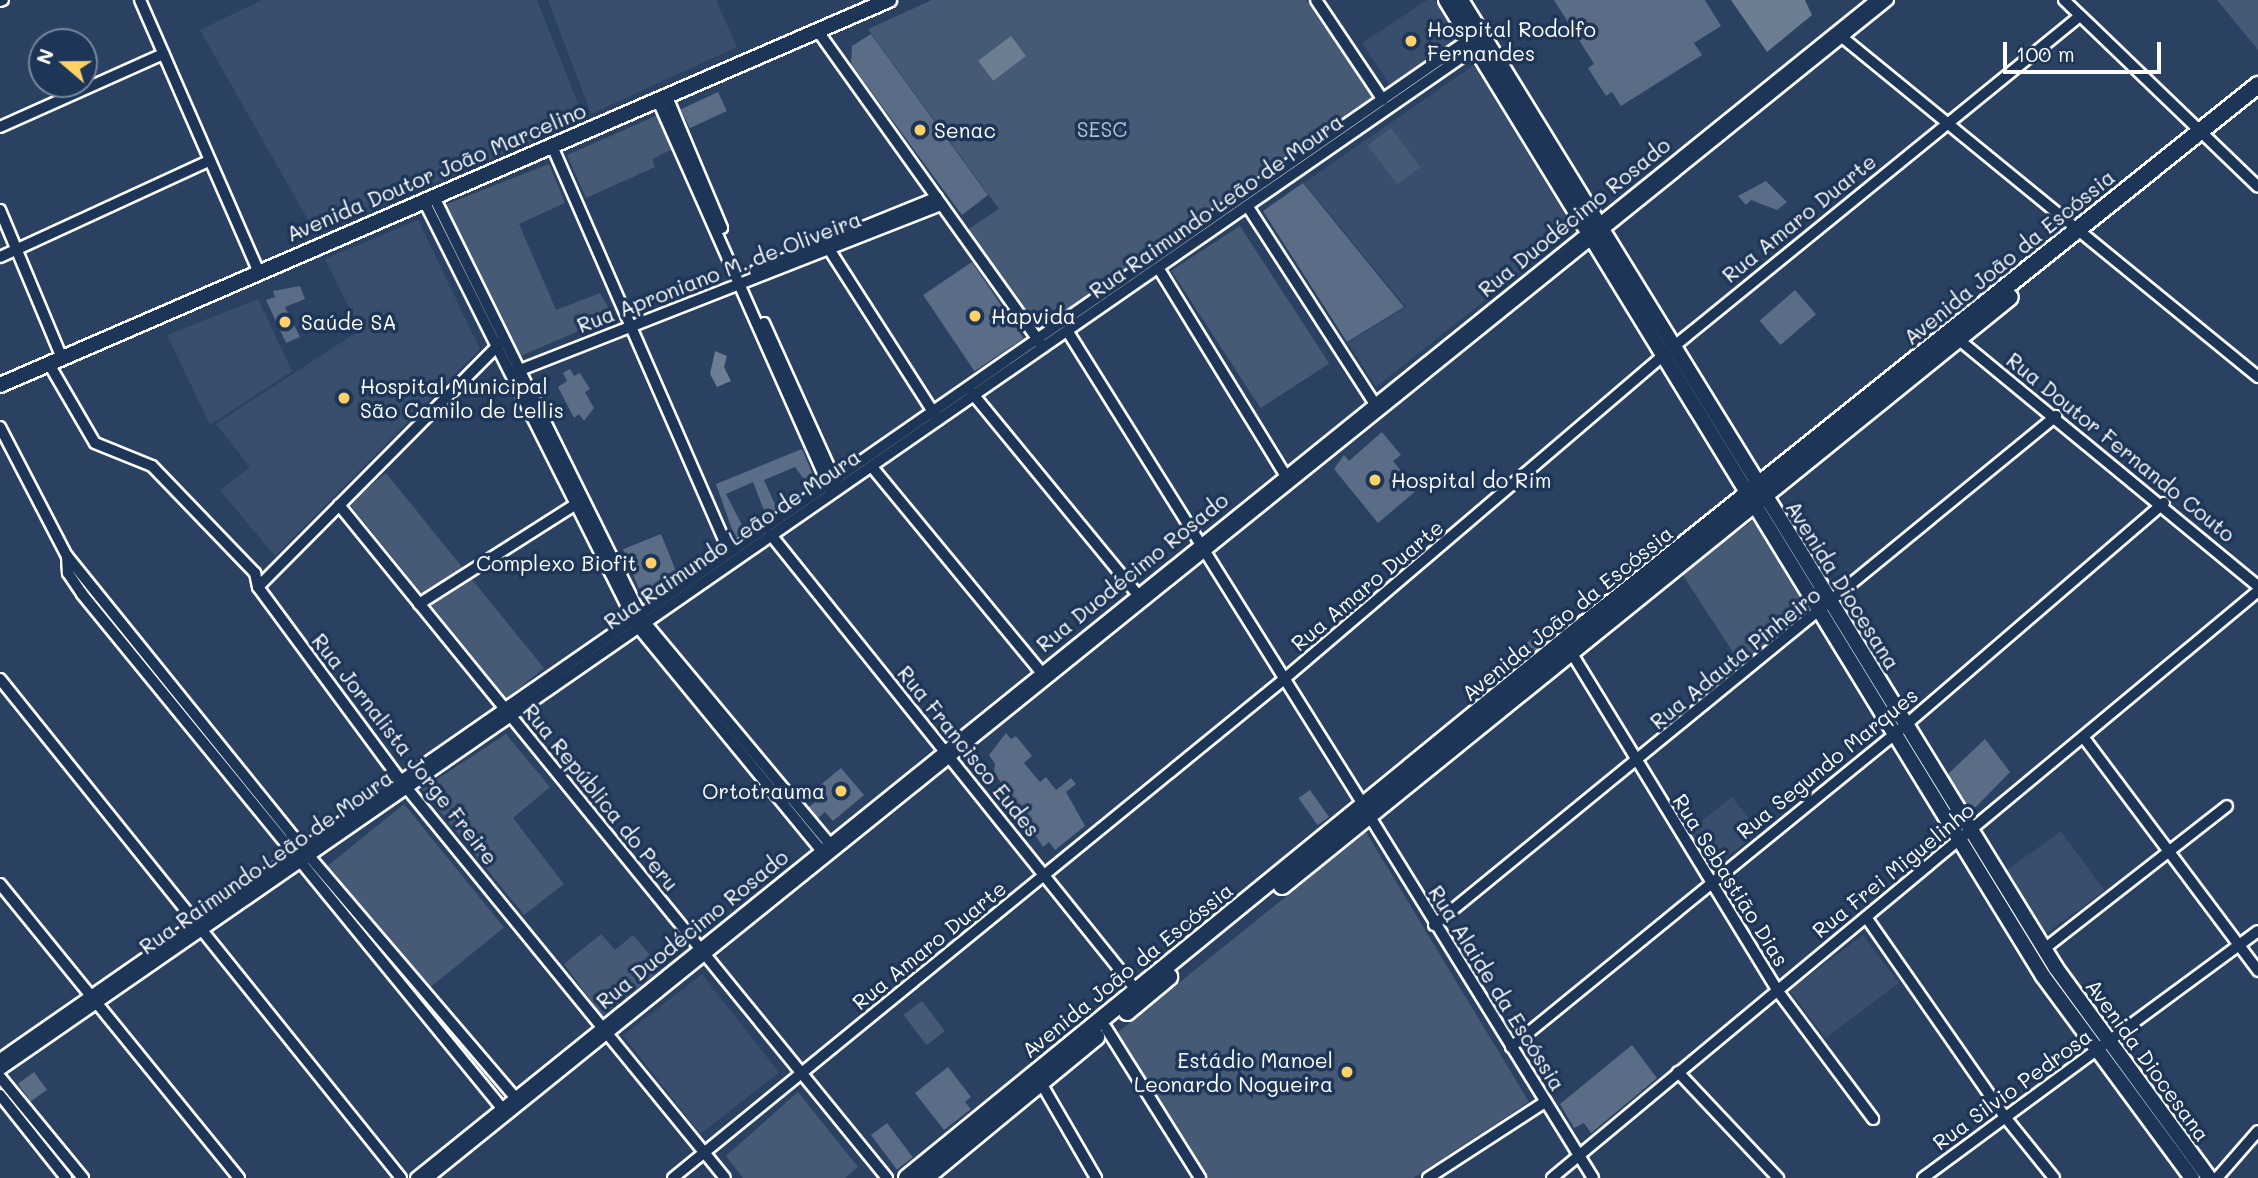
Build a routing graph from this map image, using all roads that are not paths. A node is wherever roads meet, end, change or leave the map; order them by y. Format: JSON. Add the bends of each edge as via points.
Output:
{"nodes":[{"id":1,"x":140,"y":0,"type":"edge"},
{"id":2,"x":1316,"y":0,"type":"edge"},
{"id":3,"x":1446,"y":0,"type":"edge"},
{"id":4,"x":1461,"y":0,"type":"edge"},
{"id":5,"x":1876,"y":0,"type":"edge"},
{"id":6,"x":1888,"y":0,"type":"edge"},
{"id":7,"x":2064,"y":0,"type":"edge"},
{"id":8,"x":885,"y":1,"type":"edge"},
{"id":9,"x":2080,"y":16,"type":"junction"},
{"id":10,"x":817,"y":30,"type":"junction"},
{"id":11,"x":1839,"y":34,"type":"junction"},
{"id":12,"x":1478,"y":40,"type":"junction"},
{"id":13,"x":163,"y":54,"type":"junction"},
{"id":14,"x":2258,"y":85,"type":"edge"},
{"id":15,"x":662,"y":99,"type":"junction"},
{"id":16,"x":2258,"y":99,"type":"edge"},
{"id":17,"x":1383,"y":100,"type":"junction"},
{"id":18,"x":1944,"y":125,"type":"junction"},
{"id":19,"x":0,"y":127,"type":"edge"},
{"id":20,"x":2204,"y":135,"type":"junction"},
{"id":21,"x":551,"y":146,"type":"junction"},
{"id":22,"x":209,"y":161,"type":"junction"},
{"id":23,"x":2258,"y":187,"type":"edge"},
{"id":24,"x":429,"y":199,"type":"junction"},
{"id":25,"x":939,"y":201,"type":"junction"},
{"id":26,"x":1248,"y":207,"type":"junction"},
{"id":27,"x":0,"y":210,"type":"edge"},
{"id":28,"x":1594,"y":231,"type":"junction"},
{"id":29,"x":2082,"y":231,"type":"junction"},
{"id":30,"x":828,"y":247,"type":"junction"},
{"id":31,"x":16,"y":249,"type":"junction"},
{"id":32,"x":0,"y":257,"type":"edge"},
{"id":33,"x":1160,"y":269,"type":"junction"},
{"id":34,"x":258,"y":270,"type":"junction"},
{"id":35,"x":741,"y":279,"type":"junction"},
{"id":36,"x":628,"y":325,"type":"junction"},
{"id":37,"x":1068,"y":332,"type":"junction"},
{"id":38,"x":1958,"y":339,"type":"junction"},
{"id":39,"x":500,"y":343,"type":"junction"},
{"id":40,"x":1042,"y":346,"type":"junction"},
{"id":41,"x":1668,"y":352,"type":"junction"},
{"id":42,"x":55,"y":361,"type":"junction"},
{"id":43,"x":512,"y":369,"type":"junction"},
{"id":44,"x":2258,"y":377,"type":"edge"},
{"id":45,"x":0,"y":385,"type":"edge"},
{"id":46,"x":973,"y":394,"type":"junction"},
{"id":47,"x":1373,"y":401,"type":"junction"},
{"id":48,"x":934,"y":415,"type":"junction"},
{"id":49,"x":2056,"y":415,"type":"junction"},
{"id":50,"x":0,"y":427,"type":"edge"},
{"id":51,"x":872,"y":467,"type":"junction"},
{"id":52,"x":1284,"y":473,"type":"junction"},
{"id":53,"x":834,"y":488,"type":"junction"},
{"id":54,"x":1756,"y":495,"type":"junction"},
{"id":55,"x":577,"y":502,"type":"junction"},
{"id":56,"x":2164,"y":503,"type":"junction"},
{"id":57,"x":339,"y":505,"type":"junction"},
{"id":58,"x":771,"y":535,"type":"junction"},
{"id":59,"x":1202,"y":545,"type":"junction"},
{"id":60,"x":729,"y":552,"type":"junction"},
{"id":61,"x":67,"y":556,"type":"junction"},
{"id":62,"x":258,"y":587,"type":"junction"},
{"id":63,"x":2258,"y":589,"type":"edge"},
{"id":64,"x":1137,"y":594,"type":"junction"},
{"id":65,"x":419,"y":604,"type":"junction"},
{"id":66,"x":1826,"y":609,"type":"junction"},
{"id":67,"x":638,"y":620,"type":"junction"},
{"id":68,"x":1571,"y":652,"type":"junction"},
{"id":69,"x":1040,"y":671,"type":"junction"},
{"id":70,"x":0,"y":679,"type":"edge"},
{"id":71,"x":1283,"y":680,"type":"junction"},
{"id":72,"x":194,"y":712,"type":"junction"},
{"id":73,"x":507,"y":712,"type":"junction"},
{"id":74,"x":183,"y":719,"type":"junction"},
{"id":75,"x":1905,"y":725,"type":"junction"},
{"id":76,"x":1894,"y":735,"type":"junction"},
{"id":77,"x":2084,"y":738,"type":"junction"},
{"id":78,"x":946,"y":753,"type":"junction"},
{"id":79,"x":1637,"y":764,"type":"junction"},
{"id":80,"x":404,"y":784,"type":"junction"},
{"id":81,"x":2227,"y":806,"type":"dead end"},
{"id":82,"x":1366,"y":812,"type":"junction"},
{"id":83,"x":1965,"y":835,"type":"junction"},
{"id":84,"x":827,"y":850,"type":"junction"},
{"id":85,"x":2168,"y":853,"type":"junction"},
{"id":86,"x":301,"y":855,"type":"junction"},
{"id":87,"x":1045,"y":876,"type":"junction"},
{"id":88,"x":1710,"y":883,"type":"junction"},
{"id":89,"x":0,"y":884,"type":"edge"},
{"id":90,"x":1866,"y":917,"type":"junction"},
{"id":91,"x":1434,"y":925,"type":"junction"},
{"id":92,"x":199,"y":926,"type":"junction"},
{"id":93,"x":2258,"y":930,"type":"edge"},
{"id":94,"x":2239,"y":944,"type":"junction"},
{"id":95,"x":2044,"y":949,"type":"junction"},
{"id":96,"x":703,"y":952,"type":"junction"},
{"id":97,"x":2258,"y":971,"type":"edge"},
{"id":98,"x":2049,"y":972,"type":"junction"},
{"id":99,"x":1136,"y":990,"type":"junction"},
{"id":100,"x":1777,"y":990,"type":"junction"},
{"id":101,"x":94,"y":1000,"type":"junction"},
{"id":102,"x":1106,"y":1028,"type":"junction"},
{"id":103,"x":604,"y":1032,"type":"junction"},
{"id":104,"x":1511,"y":1047,"type":"junction"},
{"id":105,"x":2101,"y":1048,"type":"junction"},
{"id":106,"x":0,"y":1059,"type":"edge"},
{"id":107,"x":0,"y":1070,"type":"edge"},
{"id":108,"x":1678,"y":1072,"type":"junction"},
{"id":109,"x":801,"y":1073,"type":"junction"},
{"id":110,"x":0,"y":1077,"type":"edge"},
{"id":111,"x":1041,"y":1083,"type":"junction"},
{"id":112,"x":0,"y":1095,"type":"edge"},
{"id":113,"x":518,"y":1101,"type":"junction"},
{"id":114,"x":1545,"y":1102,"type":"junction"},
{"id":115,"x":504,"y":1111,"type":"junction"},
{"id":116,"x":2005,"y":1117,"type":"junction"},
{"id":117,"x":1873,"y":1119,"type":"dead end"},
{"id":118,"x":2258,"y":1130,"type":"edge"},
{"id":119,"x":704,"y":1153,"type":"junction"},
{"id":120,"x":1579,"y":1155,"type":"junction"},
{"id":121,"x":66,"y":1178,"type":"edge"},
{"id":122,"x":83,"y":1178,"type":"edge"},
{"id":123,"x":239,"y":1178,"type":"edge"},
{"id":124,"x":401,"y":1178,"type":"edge"},
{"id":125,"x":416,"y":1178,"type":"edge"},
{"id":126,"x":428,"y":1178,"type":"edge"},
{"id":127,"x":673,"y":1178,"type":"edge"},
{"id":128,"x":725,"y":1178,"type":"edge"},
{"id":129,"x":887,"y":1178,"type":"edge"},
{"id":130,"x":906,"y":1178,"type":"edge"},
{"id":131,"x":925,"y":1178,"type":"edge"},
{"id":132,"x":1096,"y":1178,"type":"edge"},
{"id":133,"x":1200,"y":1178,"type":"edge"},
{"id":134,"x":1428,"y":1178,"type":"edge"},
{"id":135,"x":1552,"y":1178,"type":"edge"},
{"id":136,"x":1593,"y":1178,"type":"edge"},
{"id":137,"x":1778,"y":1178,"type":"edge"},
{"id":138,"x":1923,"y":1178,"type":"edge"},
{"id":139,"x":2054,"y":1178,"type":"edge"},
{"id":140,"x":2192,"y":1178,"type":"edge"},
{"id":141,"x":2209,"y":1178,"type":"edge"},
{"id":142,"x":2217,"y":1178,"type":"edge"}],
"edges":[{"from":1,"to":13,"type":"street"},
{"from":2,"to":17,"type":"street"},
{"from":3,"to":12,"type":"street","name":"Avenida Diocesana"},
{"from":4,"to":12,"type":"street","name":"Avenida Diocesana"},
{"from":5,"to":11,"type":"street","name":"Rua Duodécimo Rosado"},
{"from":6,"to":11,"type":"street","name":"Rua Duodécimo Rosado"},
{"from":7,"to":9,"type":"street"},
{"from":8,"to":10,"type":"street","name":"Avenida Doutor João Marcelino"},
{"from":9,"to":18,"type":"street","name":"Rua Amaro Duarte"},
{"from":9,"to":20,"type":"street"},
{"from":10,"to":15,"type":"street","name":"Avenida Doutor João Marcelino"},
{"from":10,"to":25,"type":"street"},
{"from":11,"to":18,"type":"street"},
{"from":11,"to":28,"type":"street","name":"Rua Duodécimo Rosado"},
{"from":12,"to":17,"type":"street","name":"Rua Raimundo Leão de Moura"},
{"from":12,"to":26,"type":"street","name":"Rua Raimundo Leão de Moura"},
{"from":12,"to":28,"type":"street","name":"Avenida Diocesana"},
{"from":13,"to":19,"type":"street"},
{"from":13,"to":22,"type":"street"},
{"from":14,"to":20,"type":"main road","name":"Avenida João da Escóssia"},
{"from":15,"to":21,"type":"street","name":"Avenida Doutor João Marcelino"},
{"from":15,"to":35,"type":"street"},
{"from":16,"to":20,"type":"main road","name":"Avenida João da Escóssia"},
{"from":17,"to":40,"type":"street","name":"Rua Raimundo Leão de Moura"},
{"from":18,"to":29,"type":"street"},
{"from":18,"to":41,"type":"street","name":"Rua Amaro Duarte"},
{"from":20,"to":23,"type":"street"},
{"from":20,"to":29,"type":"main road","name":"Avenida João da Escóssia"},
{"from":21,"to":24,"type":"street","name":"Avenida Doutor João Marcelino"},
{"from":21,"to":36,"type":"street"},
{"from":22,"to":31,"type":"street"},
{"from":22,"to":34,"type":"street"},
{"from":24,"to":34,"type":"street","name":"Avenida Doutor João Marcelino"},
{"from":24,"to":39,"type":"street"},
{"from":25,"to":30,"type":"street","name":"Rua Aproniano M. de Oliveira"},
{"from":25,"to":40,"type":"street"},
{"from":26,"to":33,"type":"street","name":"Rua Raimundo Leão de Moura"},
{"from":26,"to":47,"type":"street"},
{"from":27,"to":31,"type":"street","name":"Rua Jornalista Jorge Freire"},
{"from":28,"to":41,"type":"street","name":"Avenida Diocesana"},
{"from":28,"to":47,"type":"street","name":"Rua Duodécimo Rosado"},
{"from":28,"to":59,"type":"street","name":"Rua Duodécimo Rosado"},
{"from":29,"to":38,"type":"main road","name":"Avenida João da Escóssia"},
{"from":29,"to":44,"type":"street"},
{"from":29,"to":54,"type":"main road","name":"Avenida João da Escóssia"},
{"from":30,"to":35,"type":"street","name":"Rua Aproniano M. de Oliveira"},
{"from":30,"to":48,"type":"street"},
{"from":31,"to":32,"type":"street"},
{"from":31,"to":42,"type":"street","name":"Rua Jornalista Jorge Freire"},
{"from":33,"to":37,"type":"street","name":"Rua Raimundo Leão de Moura"},
{"from":33,"to":52,"type":"street"},
{"from":34,"to":42,"type":"street","name":"Avenida Doutor João Marcelino"},
{"from":35,"to":36,"type":"street","name":"Rua Aproniano M. de Oliveira"},
{"from":35,"to":53,"type":"street"},
{"from":36,"to":43,"type":"street","name":"Rua Aproniano M. de Oliveira"},
{"from":36,"to":60,"type":"street"},
{"from":37,"to":40,"type":"street","name":"Rua Raimundo Leão de Moura"},
{"from":37,"to":59,"type":"street","name":"Rua Alaide da Escóssia"},
{"from":38,"to":49,"type":"street","name":"Rua Doutor Fernando Couto"},
{"from":38,"to":54,"type":"main road","name":"Avenida João da Escóssia"},
{"from":39,"to":43,"type":"street"},
{"from":39,"to":57,"type":"street"},
{"from":40,"to":46,"type":"street","name":"Rua Raimundo Leão de Moura"},
{"from":41,"to":54,"type":"street","name":"Avenida Diocesana"},
{"from":41,"to":71,"type":"street","name":"Rua Amaro Duarte"},
{"from":42,"to":45,"type":"street","name":"Avenida Doutor João Marcelino"},
{"from":42,"to":62,"type":"street","name":"Rua Jornalista Jorge Freire","via":[[95,443],[152,466],[255,573]]},
{"from":43,"to":55,"type":"street"},
{"from":46,"to":48,"type":"street","name":"Rua Raimundo Leão de Moura"},
{"from":46,"to":51,"type":"street","name":"Rua Raimundo Leão de Moura"},
{"from":46,"to":64,"type":"street"},
{"from":47,"to":52,"type":"street","name":"Rua Duodécimo Rosado"},
{"from":48,"to":53,"type":"street","name":"Rua Raimundo Leão de Moura"},
{"from":49,"to":56,"type":"street","name":"Rua Doutor Fernando Couto"},
{"from":49,"to":66,"type":"street","name":"Rua Adauta Pinheiro"},
{"from":50,"to":61,"type":"street"},
{"from":51,"to":53,"type":"street","name":"Rua Raimundo Leão de Moura"},
{"from":51,"to":69,"type":"street"},
{"from":52,"to":59,"type":"street","name":"Rua Duodécimo Rosado"},
{"from":53,"to":58,"type":"street","name":"Rua Raimundo Leão de Moura"},
{"from":53,"to":60,"type":"street","name":"Rua Raimundo Leão de Moura"},
{"from":54,"to":66,"type":"street","name":"Avenida Diocesana"},
{"from":54,"to":68,"type":"main road","name":"Avenida João da Escóssia"},
{"from":54,"to":82,"type":"main road","name":"Avenida João da Escóssia"},
{"from":55,"to":65,"type":"street"},
{"from":55,"to":67,"type":"street"},
{"from":56,"to":63,"type":"street","name":"Rua Doutor Fernando Couto"},
{"from":56,"to":75,"type":"street","name":"Rua Segundo Marques"},
{"from":57,"to":62,"type":"street"},
{"from":57,"to":65,"type":"street","name":"Rua República do Peru"},
{"from":58,"to":67,"type":"street","name":"Rua Raimundo Leão de Moura"},
{"from":58,"to":78,"type":"street","name":"Rua Francisco Eudes"},
{"from":59,"to":64,"type":"street","name":"Rua Duodécimo Rosado"},
{"from":59,"to":71,"type":"street","name":"Rua Alaide da Escóssia"},
{"from":59,"to":78,"type":"street","name":"Rua Duodécimo Rosado"},
{"from":60,"to":67,"type":"street","name":"Rua Raimundo Leão de Moura"},
{"from":61,"to":72,"type":"street"},
{"from":61,"to":74,"type":"street","via":[[68,573],[82,594]]},
{"from":62,"to":80,"type":"street","name":"Rua Jornalista Jorge Freire"},
{"from":63,"to":77,"type":"street","name":"Rua Frei Miguelinho"},
{"from":64,"to":69,"type":"street","name":"Rua Duodécimo Rosado"},
{"from":65,"to":73,"type":"street","name":"Rua República do Peru"},
{"from":66,"to":75,"type":"street","name":"Avenida Diocesana"},
{"from":66,"to":76,"type":"street","name":"Avenida Diocesana"},
{"from":66,"to":79,"type":"street","name":"Rua Adauta Pinheiro"},
{"from":67,"to":73,"type":"street","name":"Rua Raimundo Leão de Moura"},
{"from":67,"to":84,"type":"street"},
{"from":68,"to":79,"type":"street","name":"Rua Sebastião Dias"},
{"from":68,"to":82,"type":"main road","name":"Avenida João da Escóssia"},
{"from":69,"to":78,"type":"street","name":"Rua Duodécimo Rosado"},
{"from":70,"to":92,"type":"street"},
{"from":71,"to":82,"type":"street","name":"Rua Alaide da Escóssia"},
{"from":71,"to":87,"type":"street","name":"Rua Amaro Duarte"},
{"from":72,"to":74,"type":"street"},
{"from":72,"to":86,"type":"street"},
{"from":73,"to":80,"type":"street","name":"Rua Raimundo Leão de Moura"},
{"from":73,"to":96,"type":"street","name":"Rua República do Peru"},
{"from":74,"to":86,"type":"street"},
{"from":75,"to":76,"type":"street","name":"Rua Segundo Marques"},
{"from":75,"to":83,"type":"street","name":"Avenida Diocesana"},
{"from":76,"to":83,"type":"street","name":"Avenida Diocesana"},
{"from":76,"to":88,"type":"street","name":"Rua Segundo Marques"},
{"from":77,"to":83,"type":"street","name":"Rua Frei Miguelinho"},
{"from":77,"to":85,"type":"street"},
{"from":78,"to":84,"type":"street","name":"Rua Duodécimo Rosado"},
{"from":78,"to":87,"type":"street","name":"Rua Francisco Eudes"},
{"from":79,"to":88,"type":"street","name":"Rua Sebastião Dias"},
{"from":79,"to":91,"type":"street","name":"Rua Adauta Pinheiro"},
{"from":80,"to":86,"type":"street","name":"Rua Raimundo Leão de Moura"},
{"from":80,"to":103,"type":"street","name":"Rua Jornalista Jorge Freire"},
{"from":81,"to":85,"type":"street"},
{"from":82,"to":91,"type":"street","name":"Rua Alaide da Escóssia"},
{"from":82,"to":99,"type":"main road","name":"Avenida João da Escóssia"},
{"from":82,"to":102,"type":"main road","name":"Avenida João da Escóssia"},
{"from":83,"to":90,"type":"street","name":"Rua Frei Miguelinho"},
{"from":83,"to":95,"type":"street","name":"Avenida Diocesana"},
{"from":83,"to":98,"type":"street","name":"Avenida Diocesana"},
{"from":84,"to":96,"type":"street","name":"Rua Duodécimo Rosado"},
{"from":85,"to":94,"type":"street"},
{"from":85,"to":95,"type":"street"},
{"from":86,"to":92,"type":"street","name":"Rua Raimundo Leão de Moura"},
{"from":86,"to":113,"type":"street"},
{"from":86,"to":115,"type":"street"},
{"from":87,"to":99,"type":"street","name":"Rua Francisco Eudes"},
{"from":87,"to":109,"type":"street","name":"Rua Amaro Duarte"},
{"from":88,"to":100,"type":"street","name":"Rua Sebastião Dias"},
{"from":88,"to":104,"type":"street","name":"Rua Segundo Marques"},
{"from":89,"to":101,"type":"street"},
{"from":90,"to":100,"type":"street","name":"Rua Frei Miguelinho"},
{"from":90,"to":116,"type":"street"},
{"from":91,"to":104,"type":"street","name":"Rua Alaide da Escóssia"},
{"from":92,"to":101,"type":"street","name":"Rua Raimundo Leão de Moura"},
{"from":92,"to":124,"type":"street"},
{"from":93,"to":94,"type":"street","name":"Rua Silvio Pedrosa"},
{"from":94,"to":97,"type":"street"},
{"from":94,"to":105,"type":"street","name":"Rua Silvio Pedrosa"},
{"from":95,"to":98,"type":"street","name":"Avenida Diocesana"},
{"from":96,"to":103,"type":"street","name":"Rua Duodécimo Rosado"},
{"from":96,"to":109,"type":"street","name":"Rua República do Peru"},
{"from":98,"to":105,"type":"street","name":"Avenida Diocesana"},
{"from":99,"to":130,"type":"main road","name":"Avenida João da Escóssia"},
{"from":100,"to":108,"type":"street","name":"Rua Frei Miguelinho"},
{"from":100,"to":117,"type":"street","name":"Rua Sebastião Dias"},
{"from":101,"to":106,"type":"street","name":"Rua Raimundo Leão de Moura"},
{"from":101,"to":107,"type":"street","name":"Rua Raimundo Leão de Moura"},
{"from":101,"to":123,"type":"street"},
{"from":102,"to":111,"type":"main road","name":"Avenida João da Escóssia"},
{"from":102,"to":133,"type":"street"},
{"from":103,"to":113,"type":"street","name":"Rua Duodécimo Rosado"},
{"from":103,"to":119,"type":"street","name":"Rua Jornalista Jorge Freire"},
{"from":104,"to":114,"type":"street","name":"Rua Alaide da Escóssia"},
{"from":105,"to":116,"type":"street","name":"Rua Silvio Pedrosa"},
{"from":105,"to":140,"type":"street","name":"Avenida Diocesana"},
{"from":105,"to":141,"type":"street","name":"Avenida Diocesana"},
{"from":108,"to":120,"type":"street","name":"Rua Frei Miguelinho"},
{"from":108,"to":137,"type":"street"},
{"from":109,"to":119,"type":"street","name":"Rua Amaro Duarte"},
{"from":109,"to":129,"type":"street","name":"Rua República do Peru"},
{"from":110,"to":122,"type":"street"},
{"from":111,"to":131,"type":"main road","name":"Avenida João da Escóssia"},
{"from":111,"to":132,"type":"street"},
{"from":112,"to":121,"type":"street"},
{"from":113,"to":115,"type":"street","name":"Rua Duodécimo Rosado"},
{"from":114,"to":120,"type":"street","name":"Rua Alaide da Escóssia"},
{"from":114,"to":134,"type":"street"},
{"from":115,"to":125,"type":"street","name":"Rua Duodécimo Rosado"},
{"from":115,"to":126,"type":"street","name":"Rua Duodécimo Rosado"},
{"from":116,"to":138,"type":"street","name":"Rua Silvio Pedrosa"},
{"from":116,"to":139,"type":"street"},
{"from":118,"to":142,"type":"street"},
{"from":119,"to":127,"type":"street","name":"Rua Amaro Duarte"},
{"from":119,"to":128,"type":"street","name":"Rua Jornalista Jorge Freire"},
{"from":120,"to":135,"type":"street","name":"Rua Frei Miguelinho"},
{"from":120,"to":136,"type":"street","name":"Rua Alaide da Escóssia"}]}
